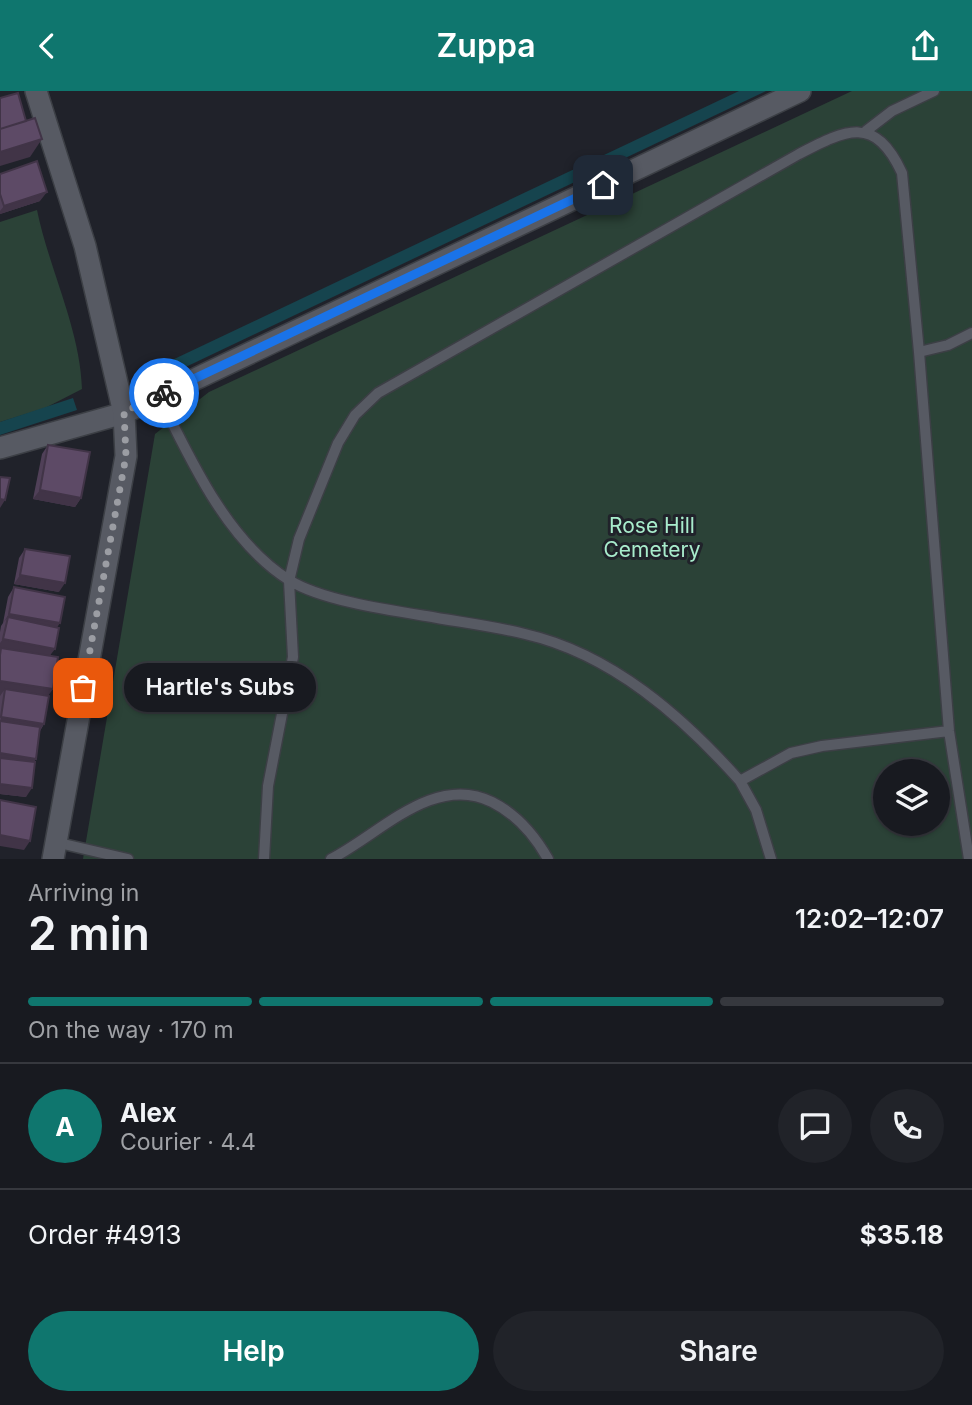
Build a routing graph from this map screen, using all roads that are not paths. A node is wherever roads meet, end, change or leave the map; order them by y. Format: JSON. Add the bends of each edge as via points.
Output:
{"nodes":[{"id":1,"x":36,"y":91,"type":"edge"},
{"id":2,"x":800,"y":91,"type":"edge"},
{"id":3,"x":934,"y":91,"type":"edge"},
{"id":4,"x":866,"y":131,"type":"junction"},
{"id":5,"x":972,"y":333,"type":"edge"},
{"id":6,"x":919,"y":352,"type":"junction"},
{"id":7,"x":159,"y":396,"type":"junction"},
{"id":8,"x":124,"y":412,"type":"junction"},
{"id":9,"x":0,"y":448,"type":"edge"},
{"id":10,"x":289,"y":581,"type":"junction"},
{"id":11,"x":949,"y":731,"type":"junction"},
{"id":12,"x":740,"y":781,"type":"junction"},
{"id":13,"x":54,"y":851,"type":"edge"},
{"id":14,"x":128,"y":859,"type":"edge"},
{"id":15,"x":264,"y":859,"type":"edge"},
{"id":16,"x":331,"y":859,"type":"edge"},
{"id":17,"x":548,"y":859,"type":"edge"},
{"id":18,"x":771,"y":859,"type":"edge"},
{"id":19,"x":969,"y":859,"type":"edge"}],
"edges":[{"from":1,"to":8,"type":"main road","via":[[85,246]]},
{"from":2,"to":7,"type":"main road"},
{"from":3,"to":4,"type":"lane","via":[[892,111]]},
{"from":4,"to":6,"type":"lane","via":[[893,154],[902,173]]},
{"from":4,"to":10,"type":"lane","via":[[834,136],[800,154],[379,393],[355,415],[338,443],[299,538]]},
{"from":5,"to":6,"type":"lane"},
{"from":6,"to":11,"type":"lane"},
{"from":7,"to":8,"type":"main road"},
{"from":7,"to":10,"type":"lane","via":[[194,467],[227,517]]},
{"from":8,"to":9,"type":"main road"},
{"from":8,"to":13,"type":"main road","via":[[126,456]]},
{"from":10,"to":12,"type":"lane","via":[[388,610],[527,634],[587,656],[677,715]]},
{"from":10,"to":15,"type":"lane","via":[[293,657],[268,786]]},
{"from":11,"to":12,"type":"lane","via":[[791,753]]},
{"from":11,"to":19,"type":"lane"},
{"from":12,"to":18,"type":"lane","via":[[757,810]]},
{"from":13,"to":14,"type":"lane"},
{"from":16,"to":17,"type":"lane","via":[[419,804],[457,792],[503,807],[525,826]]}]}
